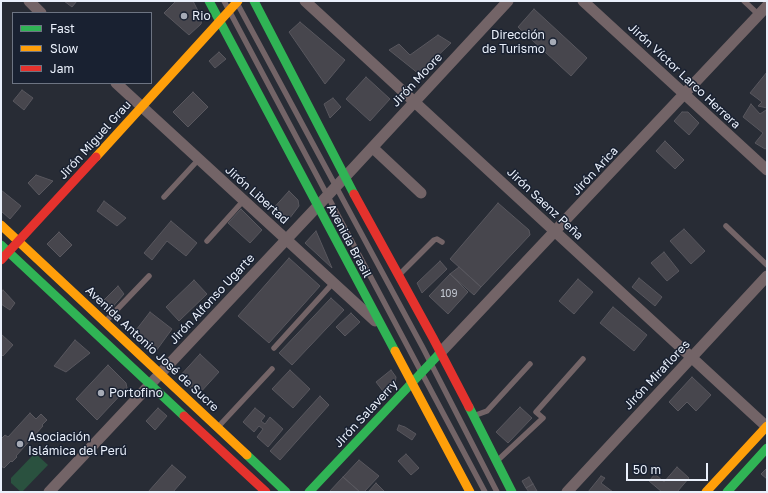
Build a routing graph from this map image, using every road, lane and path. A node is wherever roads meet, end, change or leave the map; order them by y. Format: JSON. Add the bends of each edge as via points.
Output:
{"nodes":[{"id":1,"x":29,"y":1,"type":"edge"},
{"id":2,"x":209,"y":1,"type":"edge"},
{"id":3,"x":224,"y":1,"type":"edge"},
{"id":4,"x":237,"y":1,"type":"edge"},
{"id":5,"x":254,"y":1,"type":"edge"},
{"id":6,"x":305,"y":1,"type":"edge"},
{"id":7,"x":508,"y":1,"type":"edge"},
{"id":8,"x":583,"y":1,"type":"edge"},
{"id":9,"x":744,"y":1,"type":"edge"},
{"id":10,"x":767,"y":6,"type":"edge"},
{"id":11,"x":230,"y":10,"type":"junction"},
{"id":12,"x":40,"y":12,"type":"edge"},
{"id":13,"x":759,"y":15,"type":"junction"},
{"id":14,"x":220,"y":21,"type":"junction"},
{"id":15,"x":117,"y":84,"type":"edge"},
{"id":16,"x":684,"y":94,"type":"junction"},
{"id":17,"x":415,"y":102,"type":"junction"},
{"id":18,"x":141,"y":107,"type":"junction"},
{"id":19,"x":373,"y":148,"type":"junction"},
{"id":20,"x":198,"y":159,"type":"junction"},
{"id":21,"x":767,"y":170,"type":"edge"},
{"id":22,"x":345,"y":177,"type":"junction"},
{"id":23,"x":336,"y":187,"type":"junction"},
{"id":24,"x":422,"y":192,"type":"dead end"},
{"id":25,"x":328,"y":196,"type":"junction"},
{"id":26,"x":164,"y":197,"type":"dead end"},
{"id":27,"x":244,"y":200,"type":"junction"},
{"id":28,"x":318,"y":206,"type":"junction"},
{"id":29,"x":1,"y":225,"type":"edge"},
{"id":30,"x":726,"y":226,"type":"dead end"},
{"id":31,"x":555,"y":232,"type":"junction"},
{"id":32,"x":287,"y":239,"type":"junction"},
{"id":33,"x":207,"y":240,"type":"dead end"},
{"id":34,"x":18,"y":241,"type":"junction"},
{"id":35,"x":442,"y":242,"type":"dead end"},
{"id":36,"x":1,"y":245,"type":"edge"},
{"id":37,"x":9,"y":252,"type":"junction"},
{"id":38,"x":1,"y":260,"type":"edge"},
{"id":39,"x":767,"y":265,"type":"edge"},
{"id":40,"x":149,"y":276,"type":"dead end"},
{"id":41,"x":400,"y":276,"type":"junction"},
{"id":42,"x":767,"y":276,"type":"edge"},
{"id":43,"x":334,"y":283,"type":"junction"},
{"id":44,"x":105,"y":322,"type":"junction"},
{"id":45,"x":380,"y":326,"type":"junction"},
{"id":46,"x":274,"y":348,"type":"dead end"},
{"id":47,"x":440,"y":353,"type":"junction"},
{"id":48,"x":691,"y":357,"type":"junction"},
{"id":49,"x":583,"y":359,"type":"dead end"},
{"id":50,"x":430,"y":363,"type":"junction"},
{"id":51,"x":530,"y":364,"type":"dead end"},
{"id":52,"x":272,"y":369,"type":"dead end"},
{"id":53,"x":422,"y":372,"type":"junction"},
{"id":54,"x":161,"y":374,"type":"junction"},
{"id":55,"x":412,"y":383,"type":"junction"},
{"id":56,"x":150,"y":384,"type":"junction"},
{"id":57,"x":474,"y":416,"type":"junction"},
{"id":58,"x":767,"y":426,"type":"edge"},
{"id":59,"x":218,"y":427,"type":"junction"},
{"id":60,"x":767,"y":448,"type":"edge"},
{"id":61,"x":497,"y":461,"type":"junction"},
{"id":62,"x":49,"y":492,"type":"edge"},
{"id":63,"x":266,"y":492,"type":"edge"},
{"id":64,"x":286,"y":492,"type":"edge"},
{"id":65,"x":309,"y":492,"type":"edge"},
{"id":66,"x":470,"y":492,"type":"edge"},
{"id":67,"x":485,"y":492,"type":"edge"},
{"id":68,"x":497,"y":492,"type":"edge"},
{"id":69,"x":512,"y":492,"type":"edge"},
{"id":70,"x":567,"y":492,"type":"edge"},
{"id":71,"x":706,"y":492,"type":"edge"},
{"id":72,"x":727,"y":492,"type":"edge"}],
"edges":[{"from":1,"to":12,"type":"street"},
{"from":2,"to":14,"type":"main road","name":"Avenida Brasil"},
{"from":3,"to":11,"type":"lane","name":"Avenida Brasil"},
{"from":4,"to":11,"type":"main road","name":"Jirón Miguel Grau"},
{"from":4,"to":23,"type":"lane","name":"Avenida Brasil"},
{"from":5,"to":22,"type":"main road"},
{"from":6,"to":17,"type":"street","name":"Jirón Saenz Peña"},
{"from":7,"to":17,"type":"street","name":"Jirón Moore"},
{"from":8,"to":16,"type":"street","name":"Jirón Víctor Larco Herrera"},
{"from":9,"to":13,"type":"lane"},
{"from":10,"to":13,"type":"street","name":"Jirón Arica"},
{"from":11,"to":14,"type":"main road","name":"Jirón Miguel Grau"},
{"from":11,"to":25,"type":"lane","name":"Avenida Brasil"},
{"from":13,"to":16,"type":"street","name":"Jirón Arica"},
{"from":14,"to":18,"type":"main road","name":"Jirón Miguel Grau"},
{"from":14,"to":28,"type":"main road","name":"Avenida Brasil"},
{"from":15,"to":18,"type":"street","name":"Jirón Libertad"},
{"from":16,"to":21,"type":"street","name":"Jirón Víctor Larco Herrera"},
{"from":16,"to":31,"type":"street","name":"Jirón Arica"},
{"from":17,"to":19,"type":"street","name":"Jirón Moore"},
{"from":17,"to":31,"type":"street","name":"Jirón Saenz Peña"},
{"from":18,"to":20,"type":"street","name":"Jirón Libertad"},
{"from":18,"to":34,"type":"main road","name":"Jirón Miguel Grau"},
{"from":19,"to":22,"type":"street","name":"Jirón Moore"},
{"from":19,"to":24,"type":"street"},
{"from":20,"to":26,"type":"lane"},
{"from":20,"to":27,"type":"street","name":"Jirón Libertad"},
{"from":22,"to":23,"type":"street","name":"Jirón Alfonso Ugarte"},
{"from":22,"to":41,"type":"main road"},
{"from":23,"to":25,"type":"street","name":"Jirón Alfonso Ugarte"},
{"from":23,"to":50,"type":"lane","name":"Avenida Brasil"},
{"from":25,"to":28,"type":"street","name":"Jirón Alfonso Ugarte"},
{"from":25,"to":53,"type":"lane","name":"Avenida Brasil"},
{"from":27,"to":32,"type":"street","name":"Jirón Libertad"},
{"from":27,"to":33,"type":"lane"},
{"from":28,"to":32,"type":"street","name":"Jirón Alfonso Ugarte"},
{"from":28,"to":45,"type":"main road","name":"Avenida Brasil"},
{"from":29,"to":34,"type":"main road","name":"Avenida Antonio José de Sucre"},
{"from":30,"to":39,"type":"lane"},
{"from":31,"to":47,"type":"street","name":"Jirón Arica"},
{"from":31,"to":48,"type":"street","name":"Jirón Saenz Peña"},
{"from":32,"to":43,"type":"street","name":"Jirón Libertad"},
{"from":32,"to":54,"type":"street","name":"Jirón Alfonso Ugarte"},
{"from":34,"to":37,"type":"main road","name":"Jirón Miguel Grau"},
{"from":34,"to":44,"type":"main road","name":"Avenida Antonio José de Sucre"},
{"from":35,"to":41,"type":"lane","via":[[434,240]]},
{"from":36,"to":37,"type":"main road"},
{"from":37,"to":38,"type":"main road","name":"Jirón Miguel Grau"},
{"from":37,"to":56,"type":"main road"},
{"from":40,"to":44,"type":"lane"},
{"from":41,"to":47,"type":"main road"},
{"from":42,"to":48,"type":"street","name":"Jirón Miraflores"},
{"from":43,"to":45,"type":"street","name":"Jirón Libertad"},
{"from":43,"to":46,"type":"lane"},
{"from":44,"to":54,"type":"main road","name":"Avenida Antonio José de Sucre"},
{"from":45,"to":55,"type":"main road","name":"Avenida Brasil"},
{"from":47,"to":50,"type":"main road","name":"Jirón Salaverry"},
{"from":47,"to":57,"type":"main road"},
{"from":48,"to":58,"type":"street","name":"Jirón Saenz Peña"},
{"from":48,"to":70,"type":"street","name":"Jirón Miraflores"},
{"from":49,"to":61,"type":"lane","via":[[536,412],[543,418]]},
{"from":50,"to":53,"type":"main road","name":"Jirón Salaverry"},
{"from":50,"to":68,"type":"lane","name":"Avenida Brasil"},
{"from":51,"to":57,"type":"lane","via":[[487,411]]},
{"from":52,"to":59,"type":"lane"},
{"from":53,"to":55,"type":"main road","name":"Jirón Salaverry"},
{"from":53,"to":67,"type":"lane","name":"Avenida Brasil"},
{"from":54,"to":56,"type":"street","name":"Jirón Alfonso Ugarte"},
{"from":54,"to":59,"type":"main road","name":"Avenida Antonio José de Sucre"},
{"from":55,"to":65,"type":"main road","name":"Jirón Salaverry"},
{"from":55,"to":66,"type":"main road","name":"Avenida Brasil"},
{"from":56,"to":62,"type":"street","name":"Jirón Alfonso Ugarte"},
{"from":56,"to":63,"type":"main road"},
{"from":57,"to":61,"type":"main road"},
{"from":58,"to":71,"type":"main road"},
{"from":59,"to":64,"type":"main road","name":"Avenida Antonio José de Sucre"},
{"from":60,"to":72,"type":"main road"},
{"from":61,"to":69,"type":"main road"}]}
